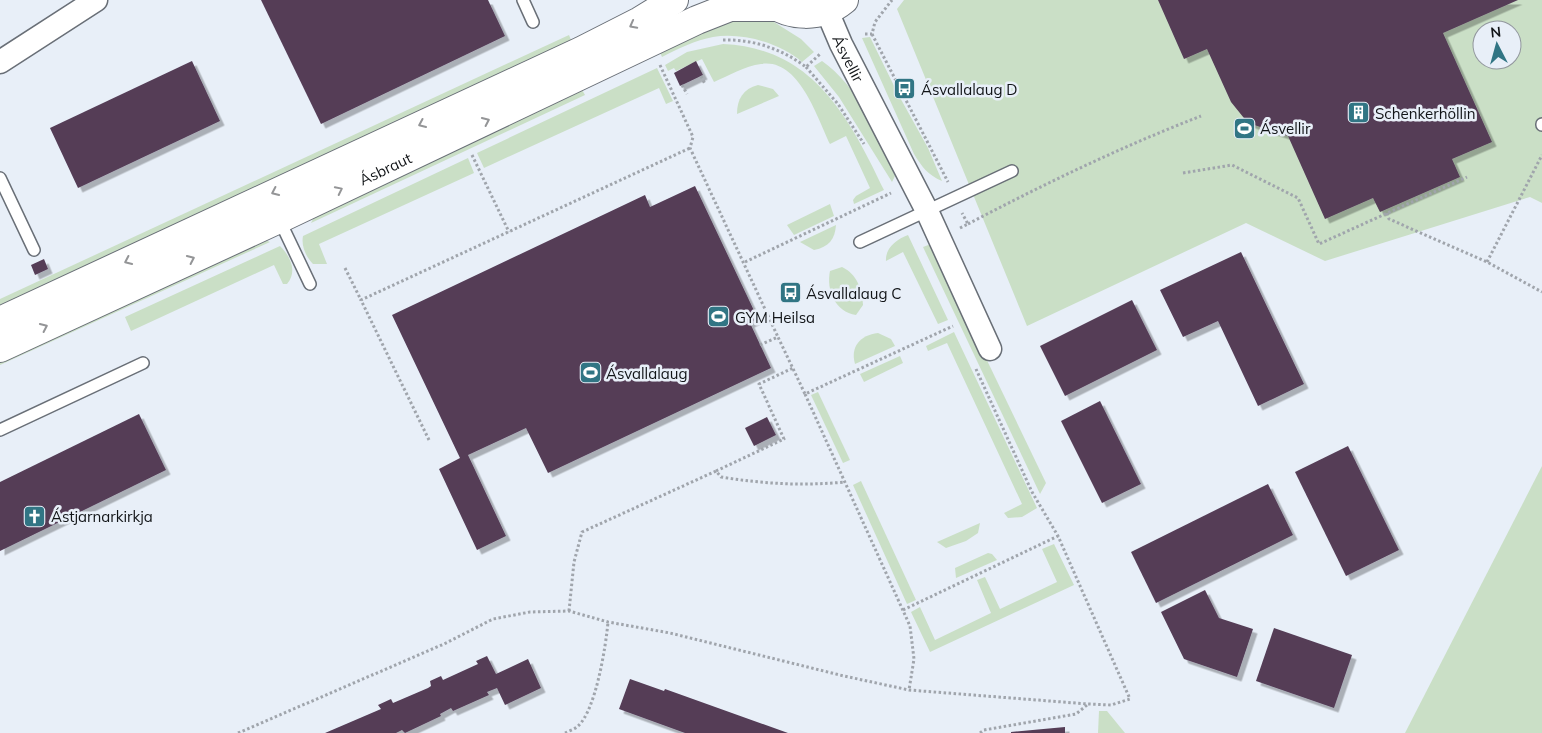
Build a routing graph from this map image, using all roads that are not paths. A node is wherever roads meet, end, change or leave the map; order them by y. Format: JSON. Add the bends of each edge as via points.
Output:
{"nodes":[{"id":1,"x":96,"y":0,"type":"edge"},
{"id":2,"x":523,"y":0,"type":"edge"},
{"id":3,"x":674,"y":0,"type":"edge"},
{"id":4,"x":771,"y":3,"type":"edge"},
{"id":5,"x":835,"y":5,"type":"edge"},
{"id":6,"x":533,"y":22,"type":"dead end"},
{"id":7,"x":0,"y":62,"type":"edge"},
{"id":8,"x":1012,"y":171,"type":"dead end"},
{"id":9,"x":0,"y":178,"type":"edge"},
{"id":10,"x":927,"y":211,"type":"junction"},
{"id":11,"x":279,"y":219,"type":"junction"},
{"id":12,"x":860,"y":242,"type":"dead end"},
{"id":13,"x":34,"y":250,"type":"dead end"},
{"id":14,"x":310,"y":284,"type":"dead end"},
{"id":15,"x":0,"y":321,"type":"edge"},
{"id":16,"x":0,"y":348,"type":"edge"},
{"id":17,"x":981,"y":354,"type":"road end"},
{"id":18,"x":143,"y":363,"type":"dead end"},
{"id":19,"x":0,"y":430,"type":"edge"}],
"edges":[{"from":1,"to":7,"type":"street"},
{"from":2,"to":6,"type":"lane"},
{"from":3,"to":15,"type":"street","name":"Ásbraut","one_way":true,"via":[[581,51]]},
{"from":4,"to":5,"type":"street","name":"Ásbraut","via":[[792,14],[810,14]]},
{"from":11,"to":4,"type":"street","name":"Ásbraut","one_way":true,"via":[[697,20],[730,7]]},
{"from":5,"to":10,"type":"street","name":"Ásvellir","via":[[841,44]]},
{"from":8,"to":10,"type":"lane"},
{"from":9,"to":13,"type":"lane"},
{"from":10,"to":12,"type":"lane"},
{"from":10,"to":17,"type":"street","name":"Ásvellir"},
{"from":11,"to":14,"type":"lane"},
{"from":16,"to":11,"type":"street","name":"Ásbraut","one_way":true},
{"from":18,"to":19,"type":"lane"}]}
